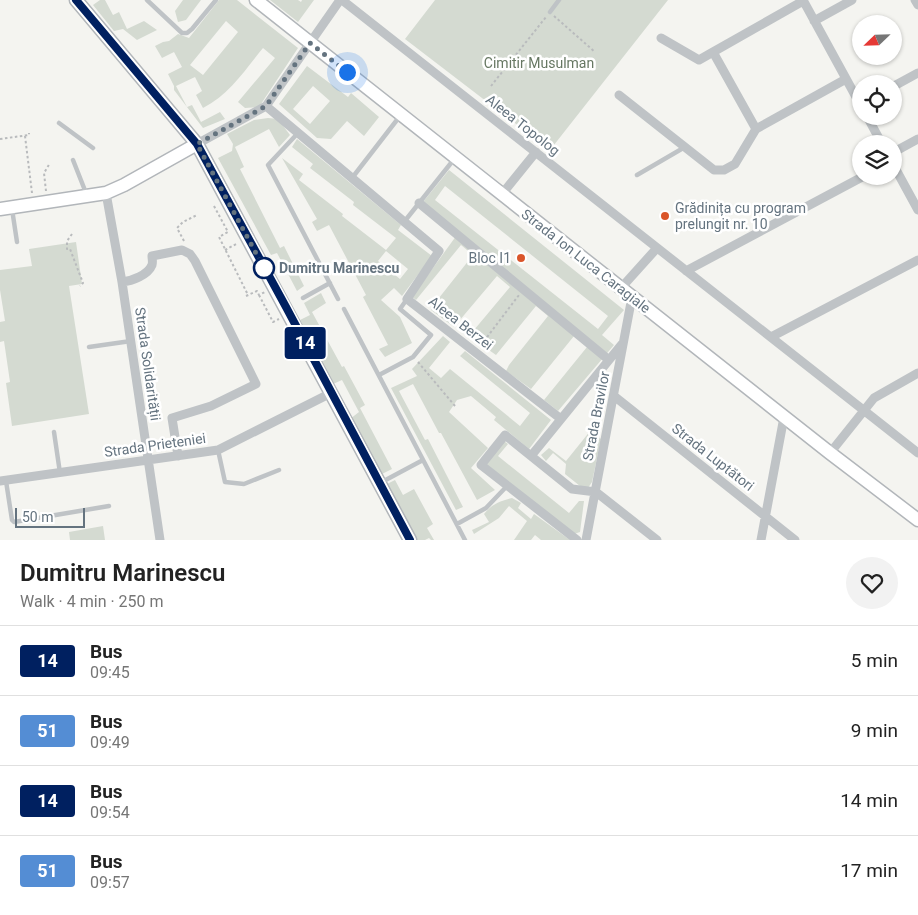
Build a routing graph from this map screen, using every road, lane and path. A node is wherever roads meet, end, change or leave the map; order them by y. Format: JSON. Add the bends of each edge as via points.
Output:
{"nodes":[{"id":1,"x":76,"y":0,"type":"edge"},
{"id":2,"x":147,"y":0,"type":"edge"},
{"id":3,"x":216,"y":0,"type":"edge"},
{"id":4,"x":256,"y":0,"type":"edge"},
{"id":5,"x":341,"y":0,"type":"edge"},
{"id":6,"x":559,"y":0,"type":"edge"},
{"id":7,"x":801,"y":0,"type":"edge"},
{"id":8,"x":852,"y":0,"type":"edge"},
{"id":9,"x":915,"y":0,"type":"edge"},
{"id":10,"x":918,"y":5,"type":"edge"},
{"id":11,"x":550,"y":12,"type":"junction"},
{"id":12,"x":814,"y":21,"type":"junction"},
{"id":13,"x":661,"y":38,"type":"dead end"},
{"id":14,"x":310,"y":43,"type":"junction"},
{"id":15,"x":595,"y":52,"type":"dead end"},
{"id":16,"x":713,"y":52,"type":"junction"},
{"id":17,"x":918,"y":73,"type":"edge"},
{"id":18,"x":846,"y":79,"type":"junction"},
{"id":19,"x":902,"y":82,"type":"edge"},
{"id":20,"x":491,"y":86,"type":"dead end"},
{"id":21,"x":852,"y":89,"type":"edge"},
{"id":22,"x":619,"y":95,"type":"dead end"},
{"id":23,"x":266,"y":106,"type":"junction"},
{"id":24,"x":400,"y":114,"type":"junction"},
{"id":25,"x":59,"y":123,"type":"dead end"},
{"id":26,"x":756,"y":128,"type":"junction"},
{"id":27,"x":29,"y":132,"type":"dead end"},
{"id":28,"x":298,"y":133,"type":"junction"},
{"id":29,"x":25,"y":136,"type":"junction"},
{"id":30,"x":0,"y":139,"type":"edge"},
{"id":31,"x":918,"y":139,"type":"edge"},
{"id":32,"x":197,"y":144,"type":"junction"},
{"id":33,"x":93,"y":148,"type":"dead end"},
{"id":34,"x":686,"y":148,"type":"junction"},
{"id":35,"x":902,"y":148,"type":"edge"},
{"id":36,"x":536,"y":152,"type":"junction"},
{"id":37,"x":456,"y":158,"type":"junction"},
{"id":38,"x":72,"y":160,"type":"dead end"},
{"id":39,"x":50,"y":163,"type":"dead end"},
{"id":40,"x":637,"y":175,"type":"dead end"},
{"id":41,"x":352,"y":178,"type":"junction"},
{"id":42,"x":902,"y":181,"type":"edge"},
{"id":43,"x":852,"y":182,"type":"edge"},
{"id":44,"x":32,"y":193,"type":"dead end"},
{"id":45,"x":106,"y":193,"type":"junction"},
{"id":46,"x":502,"y":194,"type":"junction"},
{"id":47,"x":47,"y":196,"type":"dead end"},
{"id":48,"x":87,"y":197,"type":"junction"},
{"id":49,"x":419,"y":203,"type":"junction"},
{"id":50,"x":6,"y":208,"type":"edge"},
{"id":51,"x":212,"y":208,"type":"dead end"},
{"id":52,"x":918,"y":210,"type":"edge"},
{"id":53,"x":197,"y":215,"type":"dead end"},
{"id":54,"x":404,"y":222,"type":"junction"},
{"id":55,"x":72,"y":234,"type":"dead end"},
{"id":56,"x":17,"y":242,"type":"dead end"},
{"id":57,"x":240,"y":242,"type":"dead end"},
{"id":58,"x":657,"y":248,"type":"junction"},
{"id":59,"x":225,"y":250,"type":"junction"},
{"id":60,"x":190,"y":254,"type":"junction"},
{"id":61,"x":918,"y":260,"type":"edge"},
{"id":62,"x":686,"y":271,"type":"junction"},
{"id":63,"x":122,"y":282,"type":"junction"},
{"id":64,"x":330,"y":283,"type":"junction"},
{"id":65,"x":80,"y":286,"type":"dead end"},
{"id":66,"x":621,"y":288,"type":"junction"},
{"id":67,"x":523,"y":289,"type":"junction"},
{"id":68,"x":265,"y":292,"type":"dead end"},
{"id":69,"x":259,"y":295,"type":"junction"},
{"id":70,"x":632,"y":297,"type":"junction"},
{"id":71,"x":303,"y":298,"type":"dead end"},
{"id":72,"x":338,"y":298,"type":"dead end"},
{"id":73,"x":408,"y":299,"type":"junction"},
{"id":74,"x":272,"y":304,"type":"dead end"},
{"id":75,"x":266,"y":308,"type":"junction"},
{"id":76,"x":344,"y":309,"type":"dead end"},
{"id":77,"x":279,"y":319,"type":"dead end"},
{"id":78,"x":771,"y":338,"type":"junction"},
{"id":79,"x":131,"y":341,"type":"junction"},
{"id":80,"x":624,"y":342,"type":"junction"},
{"id":81,"x":89,"y":347,"type":"dead end"},
{"id":82,"x":476,"y":352,"type":"junction"},
{"id":83,"x":413,"y":357,"type":"junction"},
{"id":84,"x":609,"y":360,"type":"junction"},
{"id":85,"x":918,"y":373,"type":"edge"},
{"id":86,"x":379,"y":375,"type":"junction"},
{"id":87,"x":332,"y":393,"type":"junction"},
{"id":88,"x":614,"y":396,"type":"junction"},
{"id":89,"x":455,"y":406,"type":"dead end"},
{"id":90,"x":864,"y":411,"type":"junction"},
{"id":91,"x":784,"y":417,"type":"junction"},
{"id":92,"x":561,"y":419,"type":"junction"},
{"id":93,"x":54,"y":432,"type":"dead end"},
{"id":94,"x":218,"y":450,"type":"junction"},
{"id":95,"x":830,"y":453,"type":"junction"},
{"id":96,"x":918,"y":453,"type":"edge"},
{"id":97,"x":178,"y":456,"type":"junction"},
{"id":98,"x":531,"y":456,"type":"junction"},
{"id":99,"x":148,"y":460,"type":"junction"},
{"id":100,"x":423,"y":460,"type":"junction"},
{"id":101,"x":279,"y":470,"type":"dead end"},
{"id":102,"x":60,"y":473,"type":"junction"},
{"id":103,"x":3,"y":481,"type":"edge"},
{"id":104,"x":380,"y":484,"type":"junction"},
{"id":105,"x":507,"y":486,"type":"junction"},
{"id":106,"x":596,"y":492,"type":"junction"},
{"id":107,"x":109,"y":506,"type":"dead end"},
{"id":108,"x":766,"y":517,"type":"junction"},
{"id":109,"x":918,"y":520,"type":"edge"},
{"id":110,"x":457,"y":524,"type":"junction"},
{"id":111,"x":160,"y":540,"type":"edge"},
{"id":112,"x":410,"y":540,"type":"edge"},
{"id":113,"x":465,"y":540,"type":"edge"},
{"id":114,"x":577,"y":540,"type":"edge"},
{"id":115,"x":586,"y":540,"type":"edge"},
{"id":116,"x":657,"y":540,"type":"edge"},
{"id":117,"x":761,"y":540,"type":"edge"},
{"id":118,"x":795,"y":540,"type":"edge"}],
"edges":[{"from":1,"to":32,"type":"street"},
{"from":2,"to":3,"type":"lane","via":[[182,33],[192,29]]},
{"from":4,"to":14,"type":"street","name":"Strada Ion Luca Caragiale"},
{"from":5,"to":14,"type":"street"},
{"from":5,"to":36,"type":"street","name":"Aleea Topolog"},
{"from":6,"to":11,"type":"lane"},
{"from":7,"to":12,"type":"street"},
{"from":7,"to":16,"type":"street"},
{"from":8,"to":12,"type":"street"},
{"from":9,"to":10,"type":"street"},
{"from":11,"to":15,"type":"path"},
{"from":11,"to":20,"type":"path"},
{"from":12,"to":18,"type":"street"},
{"from":13,"to":16,"type":"street","via":[[699,60]]},
{"from":14,"to":23,"type":"street"},
{"from":14,"to":24,"type":"street","name":"Strada Ion Luca Caragiale"},
{"from":16,"to":26,"type":"street"},
{"from":17,"to":19,"type":"street"},
{"from":18,"to":21,"type":"street"},
{"from":18,"to":26,"type":"street"},
{"from":22,"to":34,"type":"street"},
{"from":23,"to":28,"type":"street","name":"Aleea Berzei"},
{"from":23,"to":32,"type":"street"},
{"from":24,"to":37,"type":"street","name":"Strada Ion Luca Caragiale"},
{"from":24,"to":41,"type":"lane"},
{"from":25,"to":33,"type":"lane"},
{"from":26,"to":34,"type":"street","via":[[735,164],[724,170],[714,170]]},
{"from":27,"to":29,"type":"path"},
{"from":28,"to":41,"type":"street","name":"Aleea Berzei"},
{"from":28,"to":64,"type":"lane","via":[[268,165]]},
{"from":29,"to":30,"type":"path"},
{"from":29,"to":44,"type":"path"},
{"from":31,"to":35,"type":"street"},
{"from":32,"to":45,"type":"street"},
{"from":32,"to":87,"type":"street"},
{"from":34,"to":40,"type":"lane"},
{"from":36,"to":46,"type":"street"},
{"from":36,"to":58,"type":"street","name":"Aleea Topolog"},
{"from":37,"to":46,"type":"street","name":"Strada Ion Luca Caragiale"},
{"from":37,"to":49,"type":"lane"},
{"from":38,"to":48,"type":"lane"},
{"from":39,"to":47,"type":"path","via":[[44,173]]},
{"from":41,"to":54,"type":"street","name":"Aleea Berzei"},
{"from":42,"to":52,"type":"street"},
{"from":43,"to":62,"type":"street"},
{"from":45,"to":48,"type":"street"},
{"from":45,"to":63,"type":"street","name":"Strada Solidarității"},
{"from":46,"to":66,"type":"street","name":"Strada Ion Luca Caragiale"},
{"from":48,"to":50,"type":"street"},
{"from":49,"to":54,"type":"lane"},
{"from":49,"to":67,"type":"street"},
{"from":50,"to":56,"type":"lane"},
{"from":51,"to":59,"type":"path","via":[[214,206],[228,232],[218,237]]},
{"from":53,"to":60,"type":"path","via":[[176,228]]},
{"from":54,"to":73,"type":"street","name":"Aleea Berzei","via":[[439,251]]},
{"from":55,"to":65,"type":"path","via":[[67,240],[67,249],[70,249],[84,283]]},
{"from":57,"to":59,"type":"path"},
{"from":58,"to":62,"type":"street","name":"Aleea Topolog"},
{"from":58,"to":66,"type":"street"},
{"from":59,"to":69,"type":"path","via":[[247,296],[257,291]]},
{"from":60,"to":63,"type":"street","via":[[182,250],[152,256],[152,265],[145,273],[133,281]]},
{"from":60,"to":97,"type":"street","via":[[256,384],[211,406],[172,418]]},
{"from":61,"to":78,"type":"street"},
{"from":62,"to":78,"type":"street","name":"Aleea Topolog"},
{"from":63,"to":79,"type":"street","name":"Strada Solidarității"},
{"from":64,"to":71,"type":"lane"},
{"from":64,"to":72,"type":"lane"},
{"from":66,"to":70,"type":"street","name":"Strada Ion Luca Caragiale"},
{"from":67,"to":82,"type":"path"},
{"from":67,"to":84,"type":"street"},
{"from":68,"to":69,"type":"path"},
{"from":69,"to":75,"type":"path"},
{"from":70,"to":80,"type":"street","name":"Strada Bravilor"},
{"from":70,"to":91,"type":"street","name":"Strada Ion Luca Caragiale"},
{"from":73,"to":82,"type":"street","name":"Aleea Berzei"},
{"from":73,"to":83,"type":"lane","via":[[400,309],[431,335]]},
{"from":74,"to":75,"type":"path"},
{"from":75,"to":77,"type":"path","via":[[273,322]]},
{"from":76,"to":86,"type":"lane"},
{"from":78,"to":90,"type":"street","name":"Aleea Topolog"},
{"from":79,"to":81,"type":"lane"},
{"from":79,"to":99,"type":"street","name":"Strada Solidarității"},
{"from":80,"to":84,"type":"street"},
{"from":80,"to":88,"type":"street","name":"Strada Bravilor"},
{"from":82,"to":92,"type":"street","name":"Aleea Berzei"},
{"from":83,"to":86,"type":"lane"},
{"from":83,"to":89,"type":"path"},
{"from":84,"to":92,"type":"street"},
{"from":85,"to":90,"type":"street","via":[[874,398]]},
{"from":86,"to":100,"type":"lane"},
{"from":87,"to":94,"type":"street","name":"Strada Prieteniei"},
{"from":87,"to":104,"type":"street"},
{"from":88,"to":106,"type":"street","name":"Strada Bravilor"},
{"from":88,"to":108,"type":"street","name":"Strada Luptători"},
{"from":90,"to":95,"type":"street"},
{"from":90,"to":96,"type":"street","name":"Aleea Topolog"},
{"from":91,"to":95,"type":"street","name":"Strada Ion Luca Caragiale"},
{"from":91,"to":108,"type":"street"},
{"from":92,"to":98,"type":"street"},
{"from":93,"to":102,"type":"lane"},
{"from":94,"to":97,"type":"street","name":"Strada Prieteniei"},
{"from":94,"to":101,"type":"lane","via":[[225,482],[244,484]]},
{"from":95,"to":109,"type":"street","name":"Strada Ion Luca Caragiale"},
{"from":97,"to":99,"type":"street","name":"Strada Prieteniei"},
{"from":98,"to":105,"type":"street","via":[[505,436],[482,465]]},
{"from":98,"to":106,"type":"street","via":[[572,489]]},
{"from":99,"to":102,"type":"street","name":"Strada Prieteniei"},
{"from":99,"to":111,"type":"street","name":"Strada Solidarității"},
{"from":100,"to":104,"type":"lane"},
{"from":100,"to":110,"type":"lane"},
{"from":102,"to":103,"type":"street","name":"Strada Prieteniei"},
{"from":103,"to":107,"type":"lane","via":[[14,522]]},
{"from":104,"to":112,"type":"street"},
{"from":105,"to":110,"type":"lane","via":[[486,508]]},
{"from":105,"to":114,"type":"street"},
{"from":106,"to":115,"type":"street","name":"Strada Bravilor"},
{"from":106,"to":116,"type":"street"},
{"from":108,"to":117,"type":"street"},
{"from":108,"to":118,"type":"street","name":"Strada Luptători"},
{"from":110,"to":113,"type":"lane"}]}
